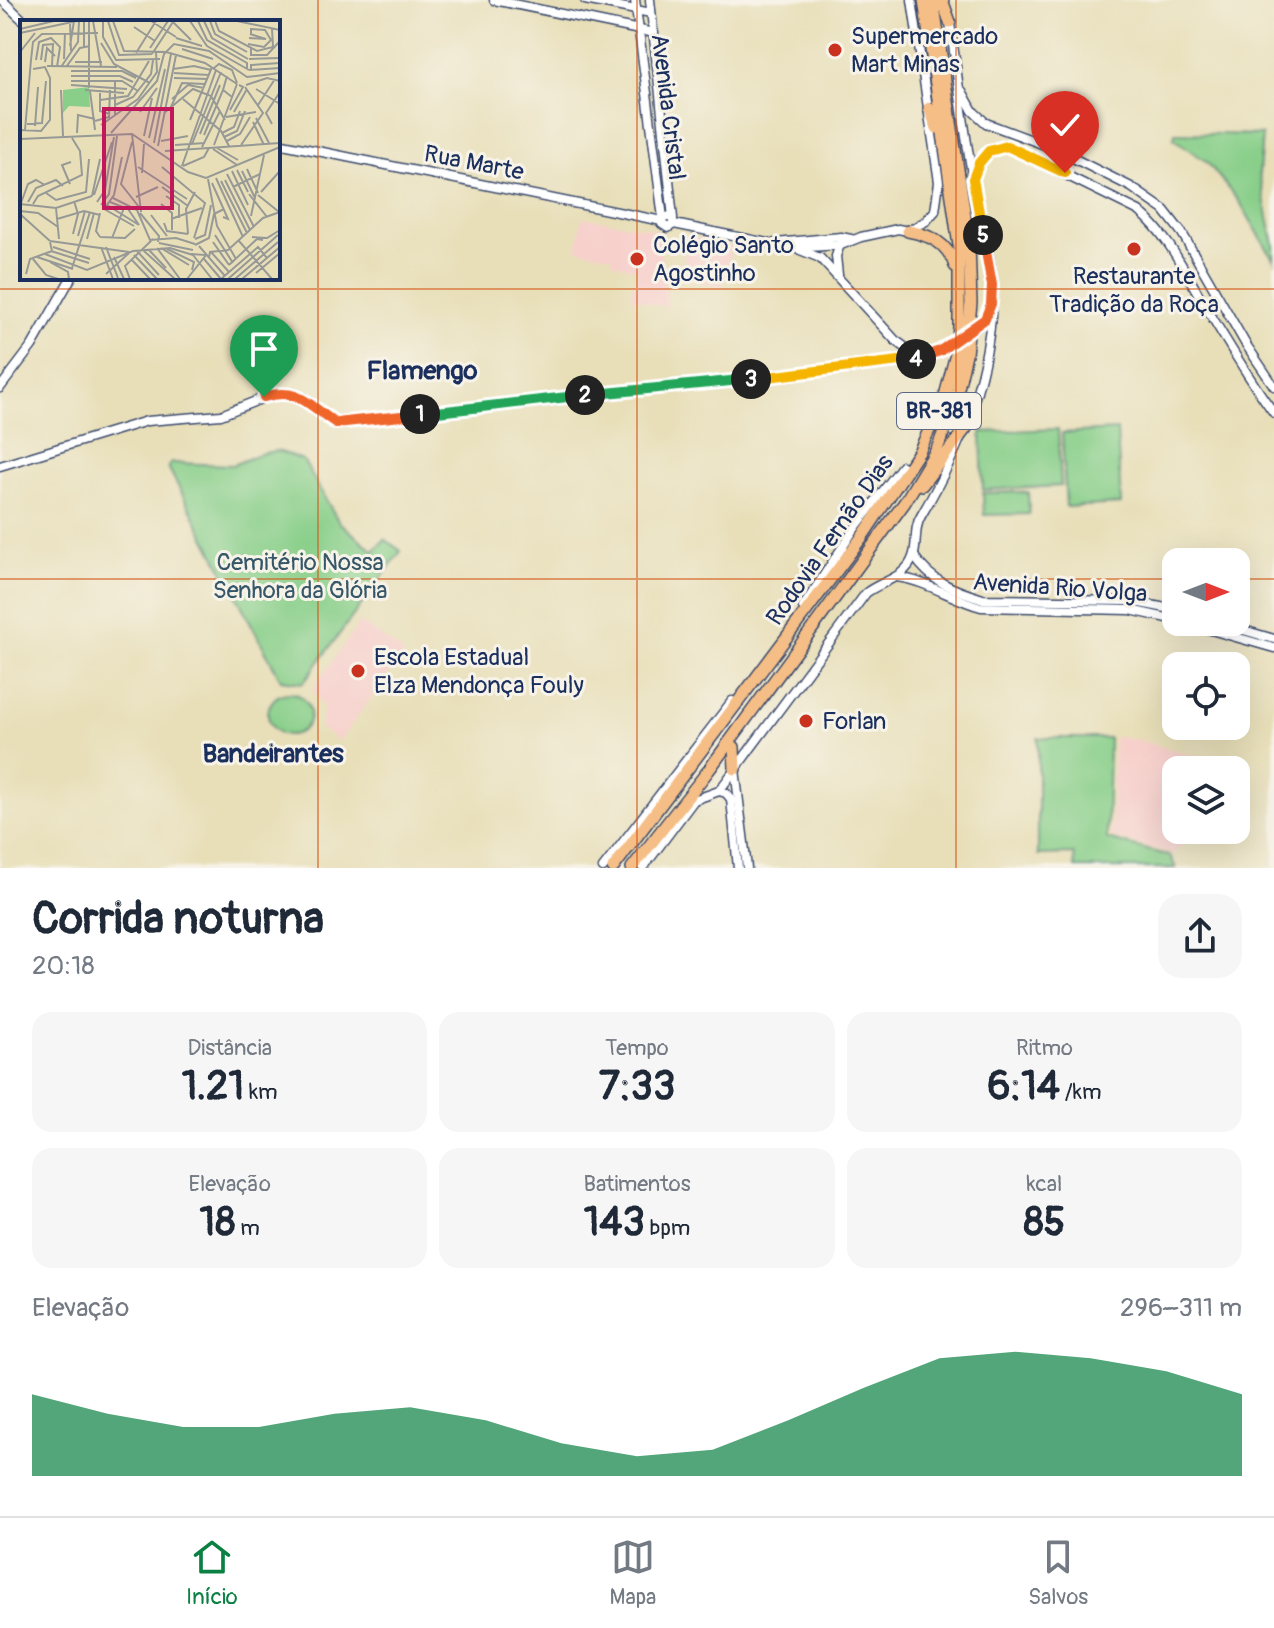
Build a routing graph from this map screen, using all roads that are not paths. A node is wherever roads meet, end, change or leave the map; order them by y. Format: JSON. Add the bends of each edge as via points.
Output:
{"nodes":[{"id":1,"x":494,"y":0,"type":"edge"},
{"id":2,"x":585,"y":0,"type":"edge"},
{"id":3,"x":650,"y":0,"type":"edge"},
{"id":4,"x":912,"y":0,"type":"edge"},
{"id":5,"x":924,"y":0,"type":"edge"},
{"id":6,"x":933,"y":0,"type":"edge"},
{"id":7,"x":944,"y":0,"type":"edge"},
{"id":8,"x":6,"y":3,"type":"edge"},
{"id":9,"x":636,"y":5,"type":"edge"},
{"id":10,"x":651,"y":13,"type":"junction"},
{"id":11,"x":23,"y":20,"type":"edge"},
{"id":12,"x":950,"y":22,"type":"joint"},
{"id":13,"x":638,"y":30,"type":"junction"},
{"id":14,"x":654,"y":33,"type":"junction"},
{"id":15,"x":959,"y":86,"type":"junction"},
{"id":16,"x":929,"y":108,"type":"junction"},
{"id":17,"x":280,"y":143,"type":"edge"},
{"id":18,"x":1091,"y":167,"type":"junction"},
{"id":19,"x":1065,"y":173,"type":"junction"},
{"id":20,"x":973,"y":179,"type":"junction"},
{"id":21,"x":951,"y":187,"type":"junction"},
{"id":22,"x":662,"y":220,"type":"junction"},
{"id":23,"x":674,"y":221,"type":"junction"},
{"id":24,"x":908,"y":231,"type":"junction"},
{"id":25,"x":841,"y":241,"type":"junction"},
{"id":26,"x":775,"y":244,"type":"junction"},
{"id":27,"x":792,"y":248,"type":"junction"},
{"id":28,"x":70,"y":280,"type":"edge"},
{"id":29,"x":842,"y":283,"type":"junction"},
{"id":30,"x":991,"y":304,"type":"junction"},
{"id":31,"x":959,"y":327,"type":"junction"},
{"id":32,"x":1245,"y":343,"type":"junction"},
{"id":33,"x":1231,"y":349,"type":"junction"},
{"id":34,"x":920,"y":358,"type":"junction"},
{"id":35,"x":1274,"y":386,"type":"edge"},
{"id":36,"x":0,"y":388,"type":"edge"},
{"id":37,"x":1274,"y":413,"type":"edge"},
{"id":38,"x":967,"y":427,"type":"junction"},
{"id":39,"x":929,"y":434,"type":"junction"},
{"id":40,"x":0,"y":466,"type":"edge"},
{"id":41,"x":902,"y":466,"type":"joint"},
{"id":42,"x":905,"y":502,"type":"junction"},
{"id":43,"x":914,"y":556,"type":"junction"},
{"id":44,"x":897,"y":577,"type":"junction"},
{"id":45,"x":1162,"y":606,"type":"edge"},
{"id":46,"x":1162,"y":617,"type":"edge"},
{"id":47,"x":1250,"y":632,"type":"edge"},
{"id":48,"x":1232,"y":636,"type":"edge"},
{"id":49,"x":1274,"y":639,"type":"edge"},
{"id":50,"x":1274,"y":648,"type":"edge"},
{"id":51,"x":796,"y":652,"type":"junction"},
{"id":52,"x":734,"y":747,"type":"junction"},
{"id":53,"x":735,"y":769,"type":"junction"},
{"id":54,"x":719,"y":791,"type":"junction"},
{"id":55,"x":694,"y":800,"type":"junction"},
{"id":56,"x":738,"y":823,"type":"junction"},
{"id":57,"x":603,"y":868,"type":"edge"},
{"id":58,"x":613,"y":868,"type":"edge"},
{"id":59,"x":632,"y":868,"type":"edge"},
{"id":60,"x":643,"y":868,"type":"edge"},
{"id":61,"x":738,"y":868,"type":"edge"},
{"id":62,"x":747,"y":868,"type":"edge"}],
"edges":[{"from":1,"to":13,"type":"street"},
{"from":2,"to":9,"type":"street"},
{"from":3,"to":10,"type":"street","name":"Avenida Cristal"},
{"from":4,"to":16,"type":"street"},
{"from":5,"to":21,"type":"highway","name":"Rodovia Fernão Dias","number":"BR-381"},
{"from":6,"to":42,"type":"highway","name":"Rodovia Fernão Dias","number":"BR-381","via":[[969,244],[971,303],[954,406],[937,449]]},
{"from":7,"to":12,"type":"highway"},
{"from":8,"to":11,"type":"street"},
{"from":9,"to":10,"type":"street"},
{"from":9,"to":13,"type":"street","name":"Avenida Cristal"},
{"from":10,"to":14,"type":"street","name":"Avenida Cristal"},
{"from":12,"to":15,"type":"street","number":"BR-381"},
{"from":13,"to":14,"type":"street"},
{"from":13,"to":22,"type":"street","name":"Avenida Cristal"},
{"from":14,"to":23,"type":"street","name":"Avenida Cristal"},
{"from":15,"to":18,"type":"street","via":[[986,123]]},
{"from":15,"to":20,"type":"street","number":"BR-381"},
{"from":16,"to":21,"type":"highway"},
{"from":16,"to":24,"type":"street","via":[[939,198],[926,221]]},
{"from":17,"to":22,"type":"street","name":"Rua Marte"},
{"from":18,"to":19,"type":"street","via":[[1067,162]]},
{"from":18,"to":32,"type":"street","via":[[1164,210]]},
{"from":19,"to":20,"type":"street","via":[[1007,146],[989,151]]},
{"from":19,"to":33,"type":"street","via":[[1123,201],[1156,226]]},
{"from":20,"to":30,"type":"street","number":"BR-381"},
{"from":21,"to":31,"type":"highway","name":"Rodovia Fernão Dias","number":"BR-381","via":[[959,246]]},
{"from":22,"to":23,"type":"street","name":"Rua Marte","via":[[668,228]]},
{"from":23,"to":26,"type":"street"},
{"from":24,"to":25,"type":"street"},
{"from":24,"to":31,"type":"highway","via":[[940,243],[952,256]]},
{"from":25,"to":26,"type":"street"},
{"from":25,"to":27,"type":"street"},
{"from":25,"to":29,"type":"street","via":[[836,263]]},
{"from":26,"to":27,"type":"street"},
{"from":27,"to":29,"type":"street","via":[[820,258]]},
{"from":28,"to":36,"type":"street","via":[[32,346]]},
{"from":29,"to":34,"type":"street","via":[[895,340]]},
{"from":30,"to":34,"type":"street","bridge":true,"via":[[980,325]]},
{"from":30,"to":38,"type":"street","number":"BR-381","via":[[986,355]]},
{"from":31,"to":39,"type":"highway","name":"Rodovia Fernão Dias","number":"BR-381","via":[[945,396]]},
{"from":32,"to":33,"type":"street"},
{"from":32,"to":35,"type":"street"},
{"from":33,"to":37,"type":"street"},
{"from":34,"to":40,"type":"street","via":[[341,423],[303,398],[271,395],[221,415],[147,421]]},
{"from":38,"to":42,"type":"highway"},
{"from":38,"to":43,"type":"street","number":"BR-381","via":[[918,520]]},
{"from":39,"to":41,"type":"highway"},
{"from":39,"to":58,"type":"highway","name":"Rodovia Fernão Dias","number":"BR-381","via":[[862,537]]},
{"from":41,"to":57,"type":"street","name":"Rodovia Fernão Dias","via":[[762,664]]},
{"from":42,"to":51,"type":"highway","name":"Rodovia Fernão Dias","number":"BR-381"},
{"from":43,"to":44,"type":"street"},
{"from":43,"to":45,"type":"street","name":"Avenida Rio Volga","via":[[931,577],[983,599],[1117,600]]},
{"from":44,"to":46,"type":"street","name":"Avenida Rio Volga","via":[[981,607],[1130,610]]},
{"from":44,"to":53,"type":"street","via":[[866,593]]},
{"from":47,"to":49,"type":"street"},
{"from":48,"to":50,"type":"street"},
{"from":51,"to":52,"type":"highway","number":"BR-381","via":[[761,713]]},
{"from":51,"to":59,"type":"highway","name":"Rodovia Fernão Dias","number":"BR-381"},
{"from":52,"to":53,"type":"highway"},
{"from":52,"to":55,"type":"highway","number":"BR-381"},
{"from":53,"to":54,"type":"street"},
{"from":53,"to":56,"type":"street"},
{"from":54,"to":55,"type":"street"},
{"from":54,"to":56,"type":"street","via":[[731,799]]},
{"from":55,"to":60,"type":"street","number":"BR-381"},
{"from":56,"to":61,"type":"street"},
{"from":56,"to":62,"type":"street"}]}
